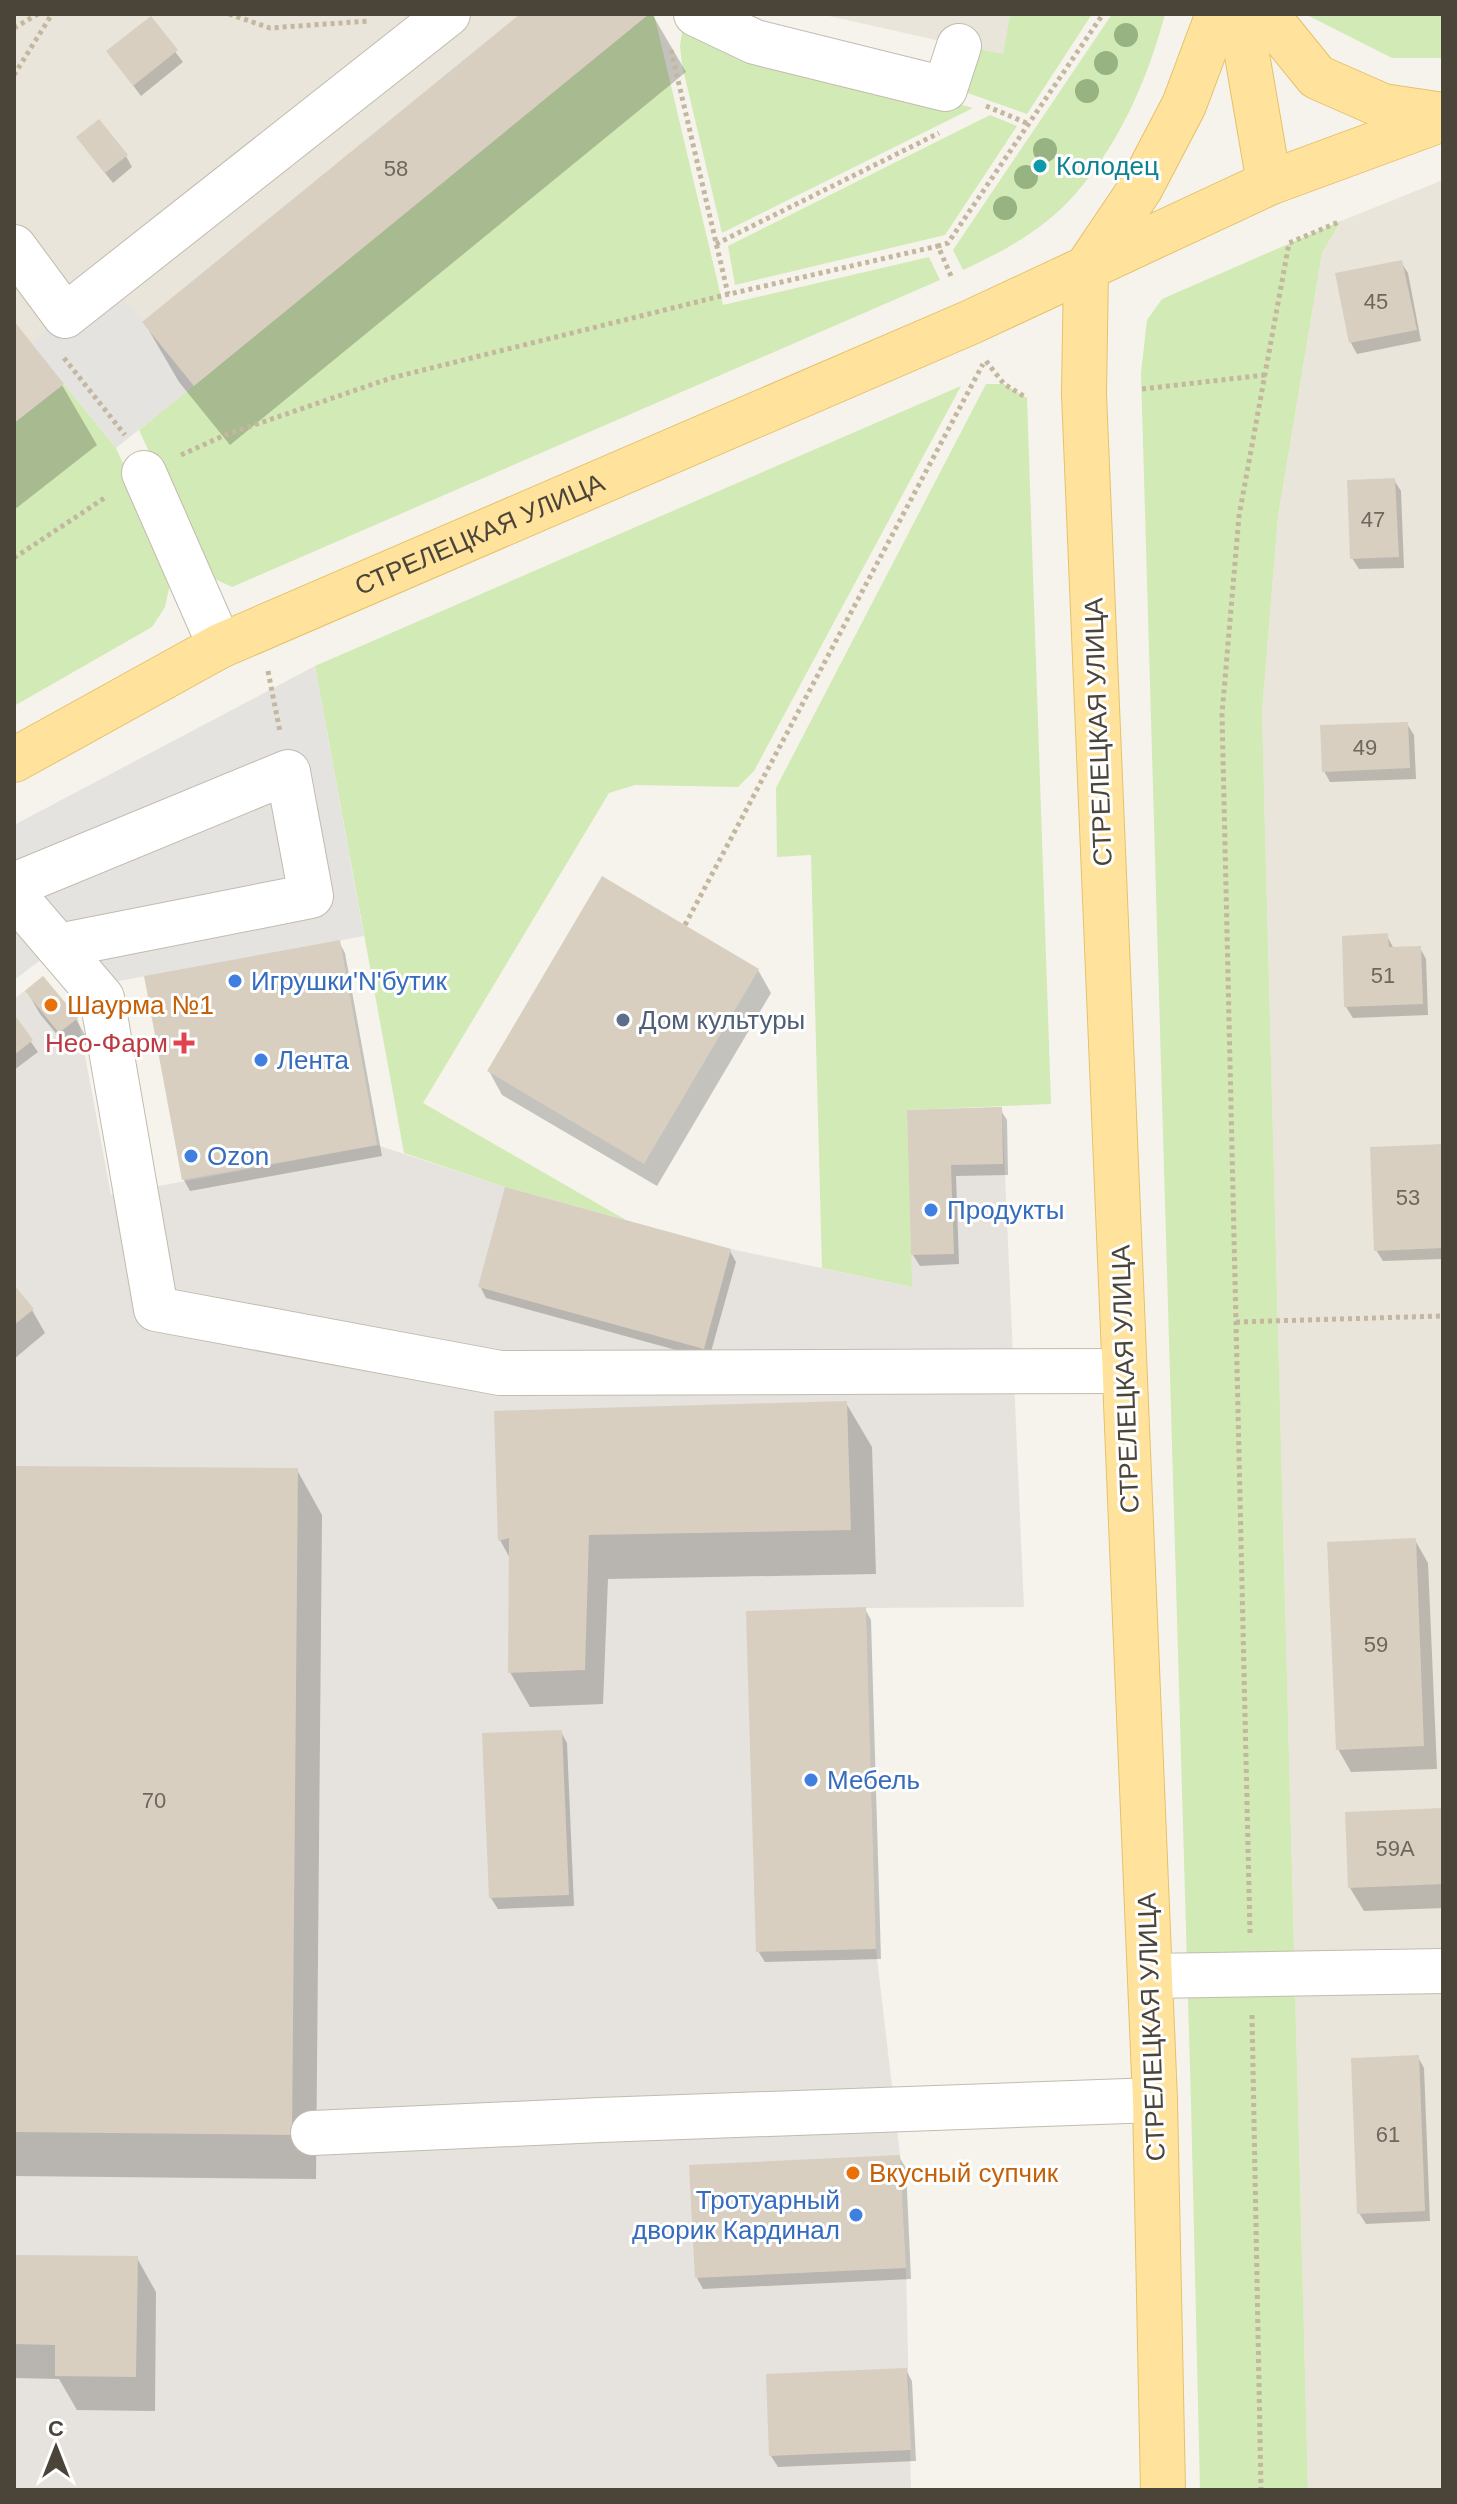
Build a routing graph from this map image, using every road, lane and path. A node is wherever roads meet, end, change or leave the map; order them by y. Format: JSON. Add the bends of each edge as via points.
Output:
{"nodes":[{"id":1,"x":38,"y":14,"type":"edge"},
{"id":2,"x":52,"y":14,"type":"edge"},
{"id":3,"x":229,"y":14,"type":"edge"},
{"id":4,"x":1103,"y":14,"type":"edge"},
{"id":5,"x":1218,"y":14,"type":"edge"},
{"id":6,"x":1240,"y":14,"type":"edge"},
{"id":7,"x":1266,"y":14,"type":"edge"},
{"id":8,"x":441,"y":20,"type":"edge"},
{"id":9,"x":682,"y":25,"type":"edge"},
{"id":10,"x":14,"y":28,"type":"edge"},
{"id":11,"x":959,"y":46,"type":"dead end"},
{"id":12,"x":14,"y":75,"type":"edge"},
{"id":13,"x":990,"y":108,"type":"dead end"},
{"id":14,"x":1002,"y":113,"type":"dead end"},
{"id":15,"x":976,"y":115,"type":"dead end"},
{"id":16,"x":1443,"y":117,"type":"edge"},
{"id":17,"x":1029,"y":124,"type":"junction"},
{"id":18,"x":949,"y":128,"type":"dead end"},
{"id":19,"x":1269,"y":183,"type":"junction"},
{"id":20,"x":1341,"y":221,"type":"dead end"},
{"id":21,"x":716,"y":244,"type":"junction"},
{"id":22,"x":938,"y":246,"type":"junction"},
{"id":23,"x":14,"y":247,"type":"edge"},
{"id":24,"x":1086,"y":269,"type":"junction"},
{"id":25,"x":951,"y":276,"type":"dead end"},
{"id":26,"x":728,"y":294,"type":"junction"},
{"id":27,"x":60,"y":353,"type":"dead end"},
{"id":28,"x":1265,"y":375,"type":"junction"},
{"id":29,"x":1142,"y":389,"type":"dead end"},
{"id":30,"x":1027,"y":398,"type":"dead end"},
{"id":31,"x":144,"y":473,"type":"junction"},
{"id":32,"x":14,"y":558,"type":"edge"},
{"id":33,"x":220,"y":646,"type":"junction"},
{"id":34,"x":14,"y":760,"type":"edge"},
{"id":35,"x":14,"y":885,"type":"edge"},
{"id":36,"x":14,"y":895,"type":"edge"},
{"id":37,"x":685,"y":925,"type":"dead end"},
{"id":38,"x":58,"y":946,"type":"junction"},
{"id":39,"x":1443,"y":1316,"type":"edge"},
{"id":40,"x":1236,"y":1322,"type":"junction"},
{"id":41,"x":1124,"y":1371,"type":"junction"},
{"id":42,"x":1443,"y":1971,"type":"edge"},
{"id":43,"x":1251,"y":1973,"type":"junction"},
{"id":44,"x":1150,"y":1976,"type":"junction"},
{"id":45,"x":1155,"y":2100,"type":"junction"},
{"id":46,"x":313,"y":2133,"type":"dead end"},
{"id":47,"x":1163,"y":2490,"type":"edge"},
{"id":48,"x":1261,"y":2490,"type":"edge"}],
"edges":[{"from":1,"to":10,"type":"path"},
{"from":2,"to":12,"type":"path"},
{"from":3,"to":8,"type":"path","via":[[270,28]]},
{"from":4,"to":17,"type":"path"},
{"from":5,"to":24,"type":"main road","via":[[1184,105],[1140,189]]},
{"from":6,"to":19,"type":"main road"},
{"from":7,"to":16,"type":"main road","via":[[1317,77],[1383,106]]},
{"from":8,"to":23,"type":"street","via":[[65,316]]},
{"from":9,"to":11,"type":"street","via":[[945,89]]},
{"from":9,"to":21,"type":"path"},
{"from":13,"to":15,"type":"path"},
{"from":14,"to":17,"type":"path"},
{"from":16,"to":19,"type":"main road"},
{"from":17,"to":22,"type":"path","via":[[948,243]]},
{"from":18,"to":21,"type":"path"},
{"from":19,"to":24,"type":"main road"},
{"from":20,"to":28,"type":"path","via":[[1289,243]]},
{"from":21,"to":26,"type":"path"},
{"from":22,"to":25,"type":"path"},
{"from":22,"to":26,"type":"path"},
{"from":24,"to":33,"type":"main road","name":"СТРЕЛЕЦКАЯ УЛИЦА"},
{"from":24,"to":41,"type":"main road","name":"СТРЕЛЕЦКАЯ УЛИЦА","via":[[1084,394]]},
{"from":26,"to":31,"type":"path","via":[[391,378],[225,435]]},
{"from":27,"to":31,"type":"path","via":[[127,439]]},
{"from":28,"to":29,"type":"path"},
{"from":28,"to":40,"type":"path","via":[[1239,516],[1222,714]]},
{"from":30,"to":37,"type":"path","via":[[1004,384],[986,360]]},
{"from":31,"to":32,"type":"path"},
{"from":31,"to":33,"type":"street"},
{"from":33,"to":34,"type":"main road","name":"СТРЕЛЕЦКАЯ УЛИЦА"},
{"from":35,"to":38,"type":"street","via":[[288,772],[311,896]]},
{"from":36,"to":38,"type":"street"},
{"from":38,"to":41,"type":"street","via":[[102,998],[156,1309],[500,1373]]},
{"from":39,"to":40,"type":"path"},
{"from":40,"to":43,"type":"path"},
{"from":41,"to":44,"type":"main road","name":"СТРЕЛЕЦКАЯ УЛИЦА"},
{"from":42,"to":43,"type":"street"},
{"from":43,"to":44,"type":"street"},
{"from":43,"to":48,"type":"path"},
{"from":44,"to":45,"type":"main road","name":"СТРЕЛЕЦКАЯ УЛИЦА"},
{"from":45,"to":46,"type":"street"},
{"from":45,"to":47,"type":"main road","name":"СТРЕЛЕЦКАЯ УЛИЦА"}]}
